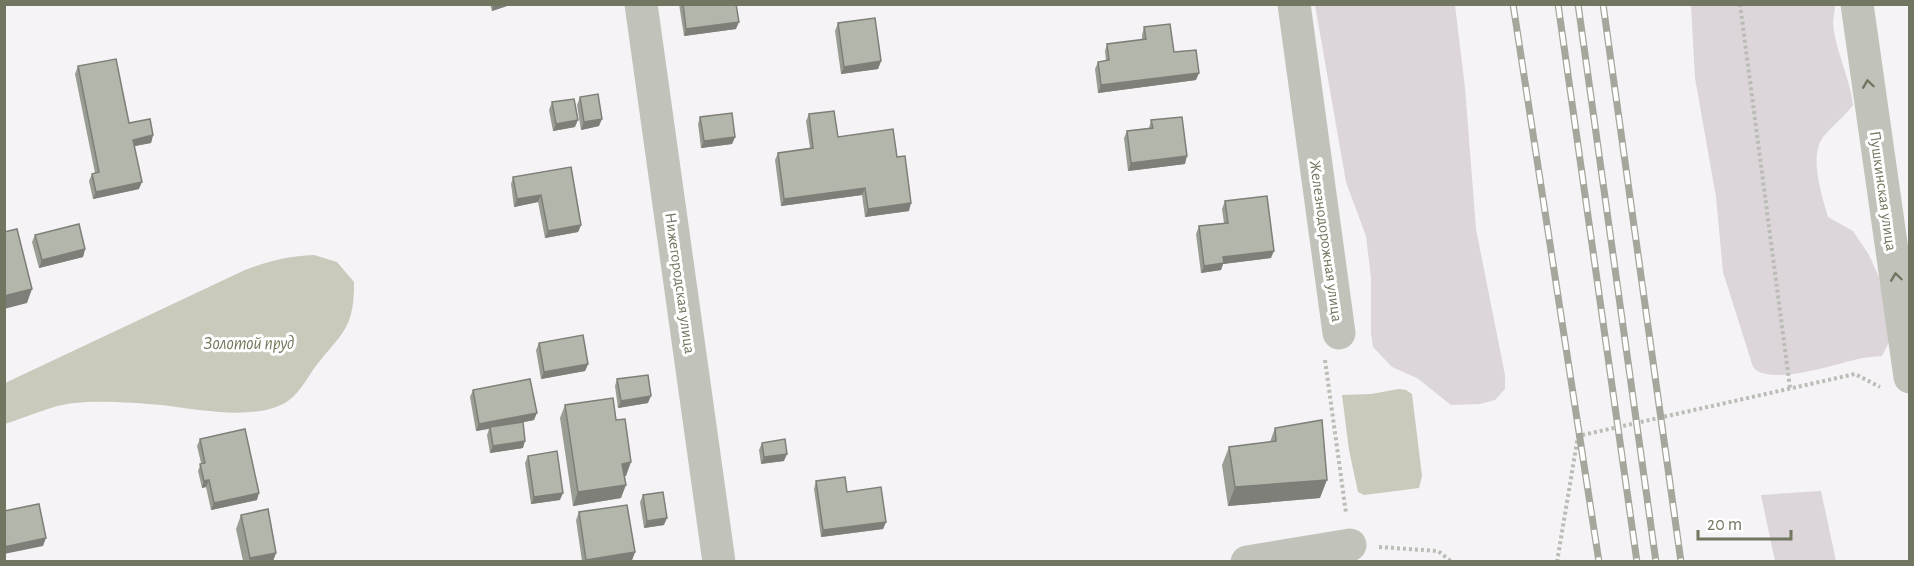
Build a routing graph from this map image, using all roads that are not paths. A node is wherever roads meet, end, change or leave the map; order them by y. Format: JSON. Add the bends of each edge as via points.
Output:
{"nodes":[{"id":1,"x":641,"y":4,"type":"edge"},
{"id":2,"x":1294,"y":4,"type":"edge"},
{"id":3,"x":1857,"y":4,"type":"edge"},
{"id":4,"x":1339,"y":333,"type":"road end"},
{"id":5,"x":1896,"y":382,"type":"edge"},
{"id":6,"x":1350,"y":545,"type":"road end"},
{"id":7,"x":719,"y":561,"type":"edge"},
{"id":8,"x":1247,"y":561,"type":"edge"}],
"edges":[{"from":1,"to":7,"type":"street","name":"Нижегородская улица"},
{"from":2,"to":4,"type":"street","name":"Железнодорожная улица"},
{"from":5,"to":3,"type":"street","name":"Пушкинская улица","one_way":true},
{"from":6,"to":8,"type":"street"}]}
